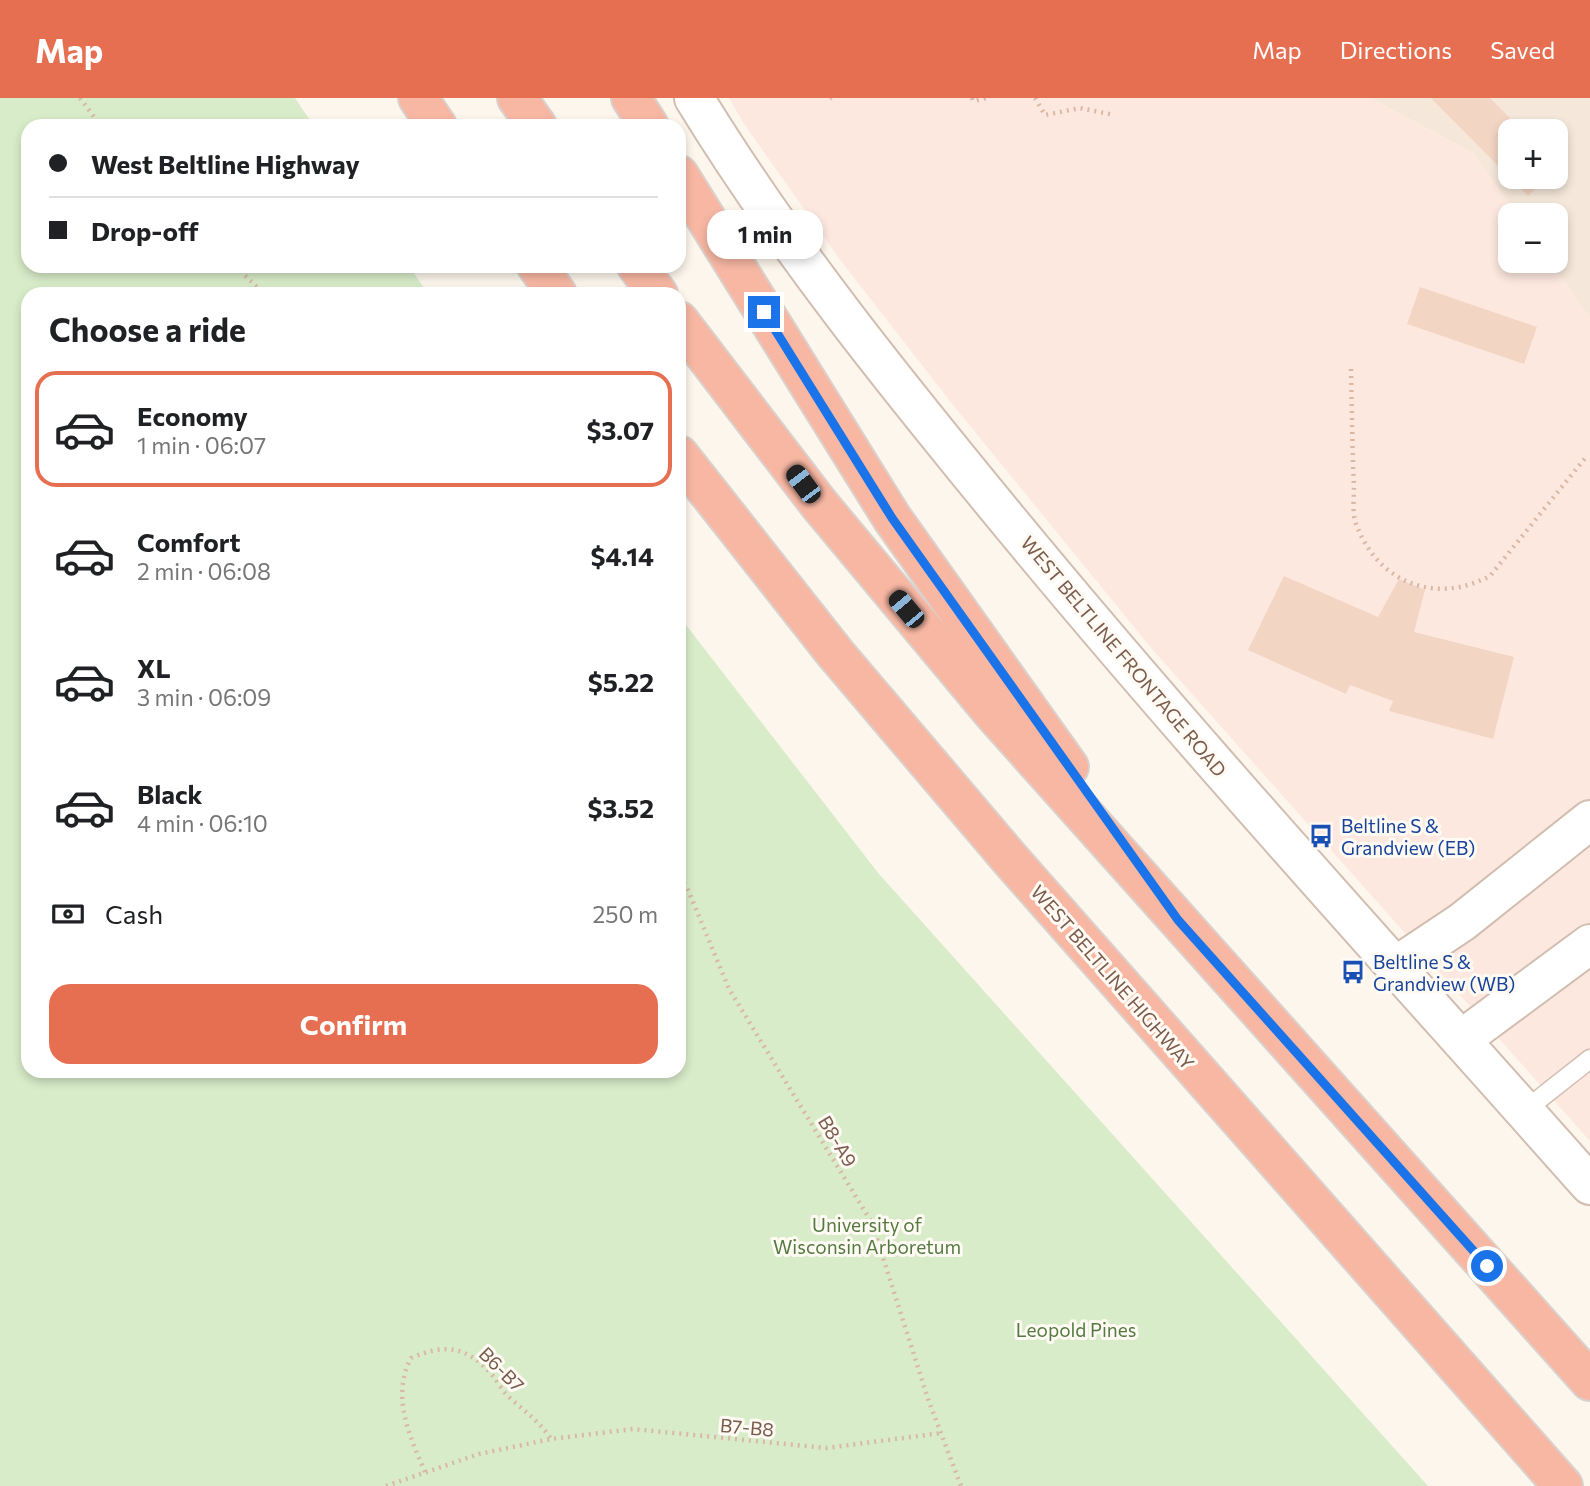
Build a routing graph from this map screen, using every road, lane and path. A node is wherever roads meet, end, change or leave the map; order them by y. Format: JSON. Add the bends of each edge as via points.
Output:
{"nodes":[{"id":1,"x":80,"y":98,"type":"edge"},
{"id":2,"x":418,"y":98,"type":"edge"},
{"id":3,"x":517,"y":98,"type":"edge"},
{"id":4,"x":631,"y":98,"type":"edge"},
{"id":5,"x":694,"y":98,"type":"edge"},
{"id":6,"x":972,"y":98,"type":"edge"},
{"id":7,"x":986,"y":98,"type":"edge"},
{"id":8,"x":1035,"y":98,"type":"edge"},
{"id":9,"x":1114,"y":114,"type":"dead end"},
{"id":10,"x":96,"y":119,"type":"edge"},
{"id":11,"x":432,"y":119,"type":"edge"},
{"id":12,"x":532,"y":119,"type":"edge"},
{"id":13,"x":644,"y":119,"type":"edge"},
{"id":14,"x":686,"y":186,"type":"edge"},
{"id":15,"x":242,"y":273,"type":"edge"},
{"id":16,"x":642,"y":273,"type":"edge"},
{"id":17,"x":257,"y":287,"type":"edge"},
{"id":18,"x":654,"y":287,"type":"edge"},
{"id":19,"x":686,"y":330,"type":"edge"},
{"id":20,"x":1351,"y":369,"type":"dead end"},
{"id":21,"x":1586,"y":457,"type":"dead end"},
{"id":22,"x":686,"y":464,"type":"edge"},
{"id":23,"x":1590,"y":820,"type":"edge"},
{"id":24,"x":686,"y":885,"type":"edge"},
{"id":25,"x":1178,"y":920,"type":"junction"},
{"id":26,"x":1590,"y":944,"type":"edge"},
{"id":27,"x":1396,"y":966,"type":"junction"},
{"id":28,"x":1462,"y":1040,"type":"junction"},
{"id":29,"x":1590,"y":1059,"type":"edge"},
{"id":30,"x":1524,"y":1111,"type":"junction"},
{"id":31,"x":1590,"y":1185,"type":"edge"},
{"id":32,"x":1590,"y":1381,"type":"edge"},
{"id":33,"x":942,"y":1433,"type":"junction"},
{"id":34,"x":551,"y":1439,"type":"junction"},
{"id":35,"x":425,"y":1472,"type":"junction"},
{"id":36,"x":386,"y":1486,"type":"edge"},
{"id":37,"x":961,"y":1486,"type":"edge"},
{"id":38,"x":1563,"y":1486,"type":"edge"}],
"edges":[{"from":1,"to":10,"type":"path"},
{"from":2,"to":11,"type":"highway"},
{"from":3,"to":12,"type":"highway"},
{"from":4,"to":13,"type":"highway"},
{"from":5,"to":27,"type":"street","name":"WEST BELTLINE FRONTAGE ROAD","via":[[796,250],[954,455],[1173,717]]},
{"from":6,"to":7,"type":"path"},
{"from":8,"to":9,"type":"path","via":[[1045,115],[1080,108]]},
{"from":14,"to":25,"type":"highway","via":[[892,518]]},
{"from":15,"to":17,"type":"path"},
{"from":16,"to":18,"type":"highway"},
{"from":19,"to":25,"type":"highway","via":[[819,504],[967,683]]},
{"from":20,"to":21,"type":"path","via":[[1355,522],[1388,572],[1413,585],[1440,589],[1470,586],[1490,576]]},
{"from":22,"to":38,"type":"highway","name":"WEST BELTLINE HIGHWAY","via":[[835,653],[1010,859]]},
{"from":23,"to":27,"type":"street","via":[[1471,914]]},
{"from":24,"to":33,"type":"path","name":"B8-A9","via":[[729,989],[872,1223]]},
{"from":25,"to":32,"type":"highway"},
{"from":26,"to":28,"type":"street"},
{"from":27,"to":28,"type":"street","name":"WEST BELTLINE FRONTAGE ROAD"},
{"from":28,"to":30,"type":"street","name":"WEST BELTLINE FRONTAGE ROAD"},
{"from":29,"to":30,"type":"lane"},
{"from":30,"to":31,"type":"street","name":"WEST BELTLINE FRONTAGE ROAD"},
{"from":33,"to":34,"type":"path","name":"B7-B8","via":[[826,1448],[633,1429]]},
{"from":33,"to":37,"type":"path","name":"B8-A9"},
{"from":34,"to":35,"type":"path","via":[[479,1454]]},
{"from":34,"to":35,"type":"path","name":"B6-B7","via":[[541,1423],[469,1354],[450,1348],[429,1350],[411,1357],[402,1376],[405,1424]]},
{"from":35,"to":36,"type":"path"}]}
